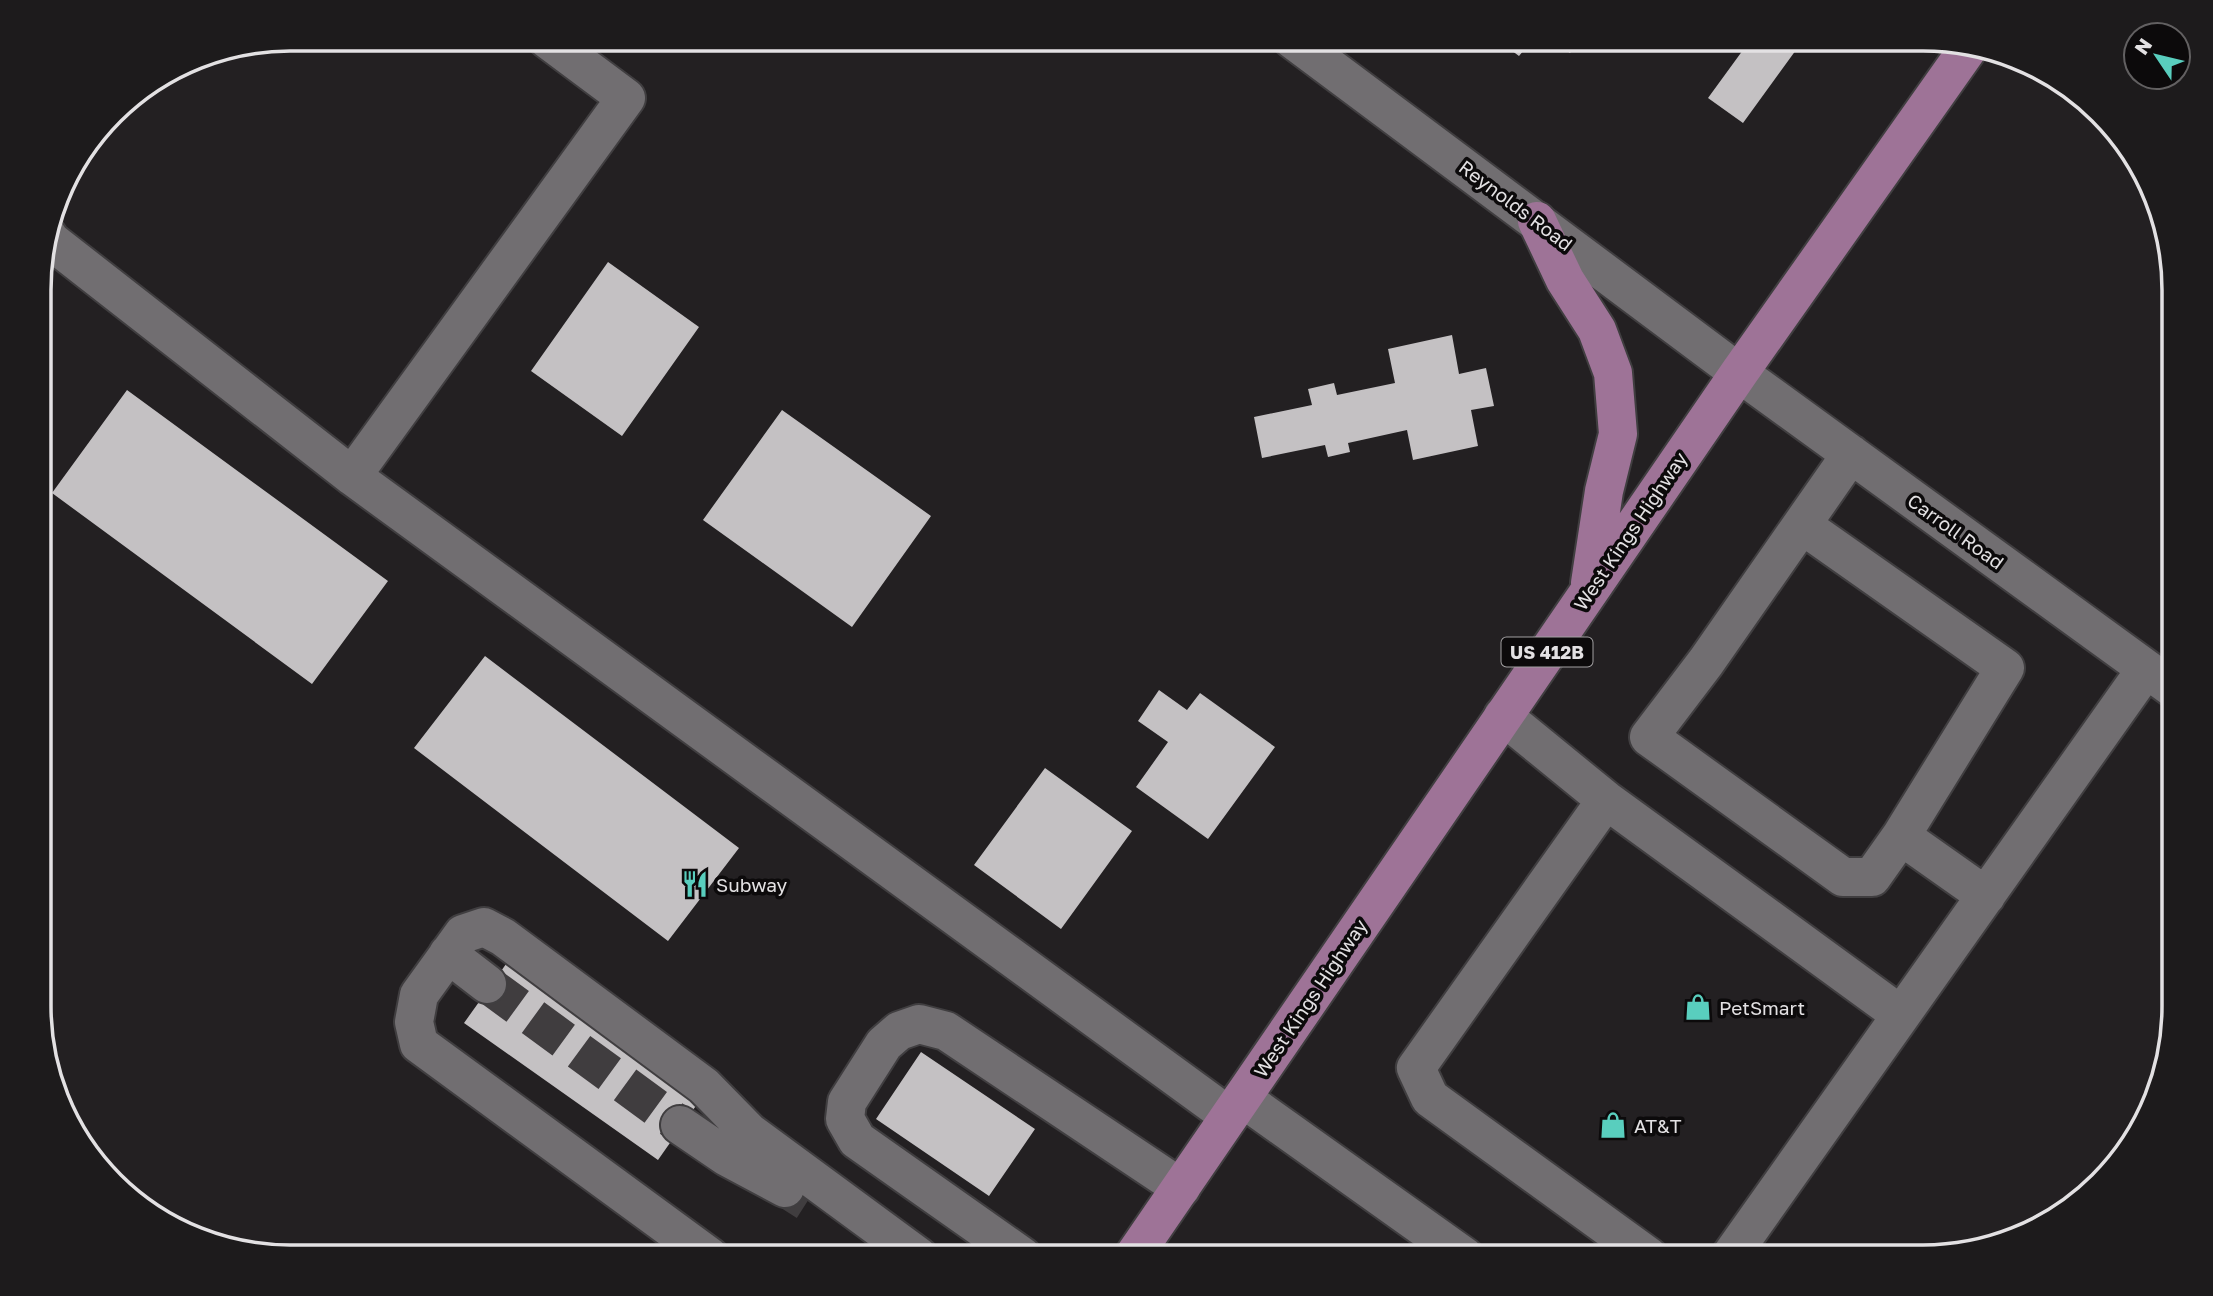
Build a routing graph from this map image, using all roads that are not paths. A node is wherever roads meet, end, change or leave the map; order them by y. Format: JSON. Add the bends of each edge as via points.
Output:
{"nodes":[{"id":1,"x":564,"y":51,"type":"edge"},
{"id":2,"x":1310,"y":51,"type":"edge"},
{"id":3,"x":1964,"y":55,"type":"edge"},
{"id":4,"x":1537,"y":221,"type":"junction"},
{"id":5,"x":56,"y":245,"type":"edge"},
{"id":6,"x":1739,"y":373,"type":"junction"},
{"id":7,"x":1851,"y":454,"type":"junction"},
{"id":8,"x":352,"y":476,"type":"junction"},
{"id":9,"x":1802,"y":525,"type":"junction"},
{"id":10,"x":1589,"y":591,"type":"junction"},
{"id":11,"x":2160,"y":678,"type":"edge"},
{"id":12,"x":1503,"y":716,"type":"junction"},
{"id":13,"x":1606,"y":800,"type":"junction"},
{"id":14,"x":1901,"y":836,"type":"junction"},
{"id":15,"x":1986,"y":896,"type":"junction"},
{"id":16,"x":448,"y":954,"type":"junction"},
{"id":17,"x":487,"y":984,"type":"tunnel mouth"},
{"id":18,"x":1901,"y":1015,"type":"junction"},
{"id":19,"x":1236,"y":1107,"type":"junction"},
{"id":20,"x":680,"y":1125,"type":"tunnel mouth"},
{"id":21,"x":1181,"y":1188,"type":"junction"},
{"id":22,"x":883,"y":1231,"type":"junction"},
{"id":23,"x":694,"y":1245,"type":"edge"},
{"id":24,"x":902,"y":1245,"type":"edge"},
{"id":25,"x":1006,"y":1245,"type":"edge"},
{"id":26,"x":1141,"y":1245,"type":"edge"},
{"id":27,"x":1447,"y":1245,"type":"edge"},
{"id":28,"x":1632,"y":1245,"type":"edge"},
{"id":29,"x":1738,"y":1245,"type":"edge"}],
"edges":[{"from":1,"to":8,"type":"street","via":[[626,98]]},
{"from":2,"to":4,"type":"street","name":"Reynolds Road"},
{"from":3,"to":6,"type":"main road","name":"West Kings Highway","number":"US 412B"},
{"from":4,"to":6,"type":"street","name":"Reynolds Road"},
{"from":4,"to":10,"type":"main road","via":[[1564,280],[1597,330],[1613,373],[1618,434]]},
{"from":5,"to":8,"type":"street"},
{"from":6,"to":7,"type":"street","name":"Carroll Road"},
{"from":6,"to":10,"type":"main road","name":"West Kings Highway","number":"US 412B"},
{"from":7,"to":9,"type":"street"},
{"from":7,"to":11,"type":"street","name":"Carroll Road"},
{"from":8,"to":19,"type":"street"},
{"from":9,"to":14,"type":"street","via":[[2005,668]]},
{"from":9,"to":14,"type":"street","via":[[1649,737],[1843,877],[1872,877]]},
{"from":10,"to":12,"type":"main road","name":"West Kings Highway","number":"US 412B"},
{"from":11,"to":15,"type":"street"},
{"from":12,"to":13,"type":"street"},
{"from":12,"to":19,"type":"main road","name":"West Kings Highway","number":"US 412B"},
{"from":13,"to":18,"type":"street"},
{"from":13,"to":28,"type":"street","via":[[1416,1068],[1430,1098]]},
{"from":14,"to":15,"type":"street"},
{"from":15,"to":18,"type":"street"},
{"from":16,"to":17,"type":"street"},
{"from":16,"to":22,"type":"street","via":[[463,934],[484,927],[503,937],[704,1086],[749,1132]]},
{"from":16,"to":23,"type":"street","via":[[419,995],[414,1022],[419,1044]]},
{"from":18,"to":29,"type":"street"},
{"from":19,"to":21,"type":"main road","name":"West Kings Highway","number":"US 412B"},
{"from":19,"to":27,"type":"street"},
{"from":20,"to":22,"type":"street","via":[[859,1235]]},
{"from":21,"to":25,"type":"street","via":[[946,1031],[919,1024],[899,1031],[884,1044],[847,1102],[845,1119],[857,1140]]},
{"from":21,"to":26,"type":"main road","name":"West Kings Highway","number":"US 412B"},
{"from":22,"to":24,"type":"street"}]}
